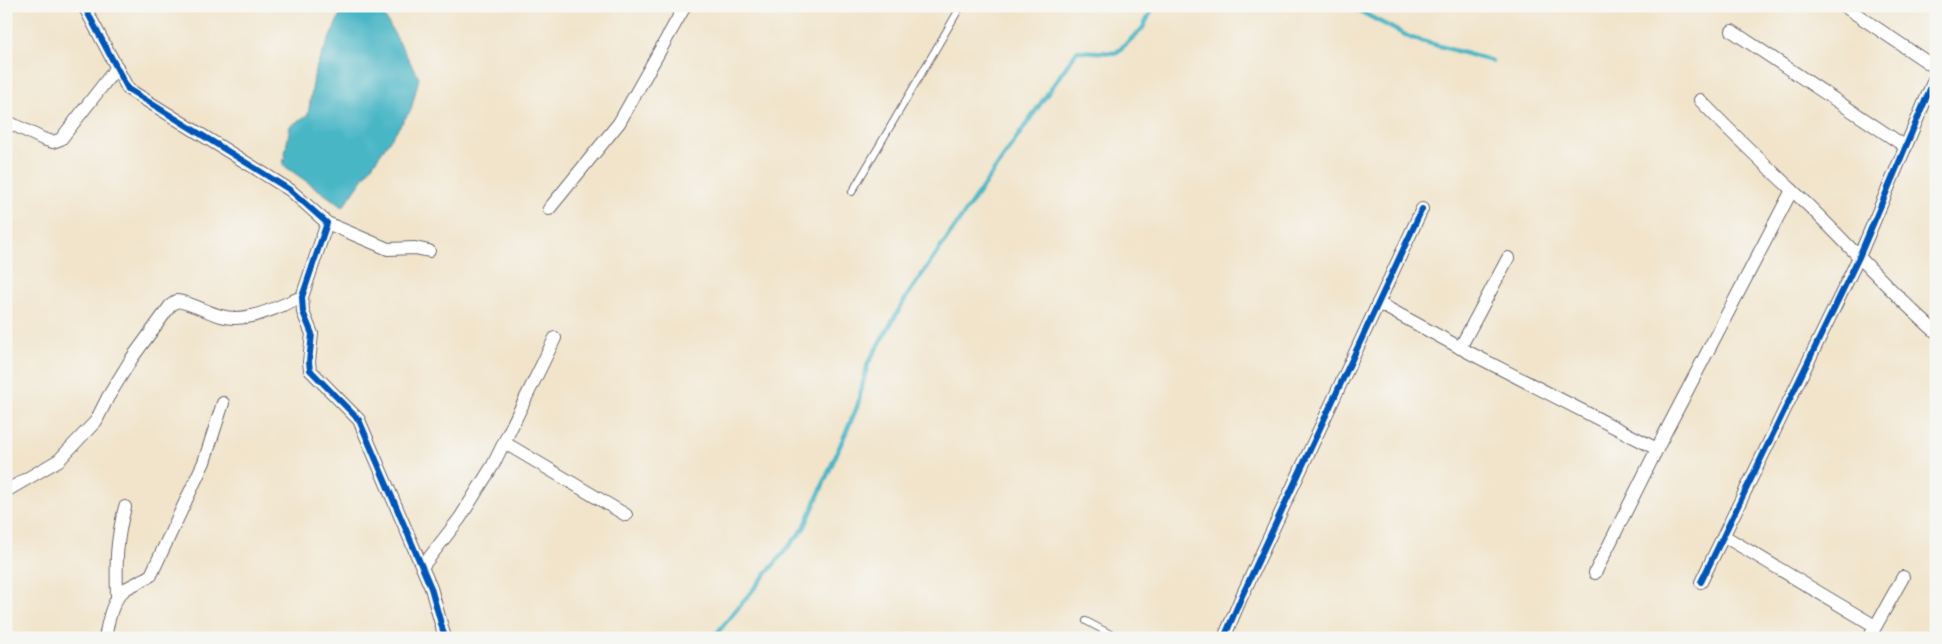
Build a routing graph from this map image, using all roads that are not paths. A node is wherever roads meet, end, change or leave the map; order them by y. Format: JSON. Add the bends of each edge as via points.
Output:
{"nodes":[{"id":1,"x":84,"y":6,"type":"edge"},
{"id":2,"x":685,"y":6,"type":"edge"},
{"id":3,"x":961,"y":6,"type":"edge"},
{"id":4,"x":1844,"y":6,"type":"edge"},
{"id":5,"x":1732,"y":32,"type":"dead end"},
{"id":6,"x":117,"y":67,"type":"junction"},
{"id":7,"x":1936,"y":68,"type":"edge"},
{"id":8,"x":1936,"y":74,"type":"edge"},
{"id":9,"x":1700,"y":100,"type":"dead end"},
{"id":10,"x":6,"y":120,"type":"edge"},
{"id":11,"x":1906,"y":147,"type":"junction"},
{"id":12,"x":1792,"y":190,"type":"junction"},
{"id":13,"x":852,"y":192,"type":"dead end"},
{"id":14,"x":549,"y":209,"type":"dead end"},
{"id":15,"x":1422,"y":209,"type":"dead end"},
{"id":16,"x":327,"y":223,"type":"junction"},
{"id":17,"x":429,"y":251,"type":"dead end"},
{"id":18,"x":1859,"y":257,"type":"junction"},
{"id":19,"x":1508,"y":258,"type":"dead end"},
{"id":20,"x":302,"y":298,"type":"junction"},
{"id":21,"x":1378,"y":303,"type":"junction"},
{"id":22,"x":1936,"y":332,"type":"edge"},
{"id":23,"x":555,"y":338,"type":"dead end"},
{"id":24,"x":1460,"y":348,"type":"junction"},
{"id":25,"x":223,"y":402,"type":"dead end"},
{"id":26,"x":504,"y":443,"type":"junction"},
{"id":27,"x":1657,"y":450,"type":"junction"},
{"id":28,"x":6,"y":491,"type":"edge"},
{"id":29,"x":125,"y":507,"type":"dead end"},
{"id":30,"x":626,"y":515,"type":"dead end"},
{"id":31,"x":1724,"y":536,"type":"junction"},
{"id":32,"x":422,"y":567,"type":"junction"},
{"id":33,"x":1595,"y":573,"type":"dead end"},
{"id":34,"x":1903,"y":577,"type":"dead end"},
{"id":35,"x":1700,"y":582,"type":"dead end"},
{"id":36,"x":117,"y":597,"type":"junction"},
{"id":37,"x":1086,"y":621,"type":"dead end"},
{"id":38,"x":1875,"y":626,"type":"junction"},
{"id":39,"x":105,"y":638,"type":"edge"},
{"id":40,"x":445,"y":638,"type":"edge"},
{"id":41,"x":1118,"y":638,"type":"edge"},
{"id":42,"x":1224,"y":638,"type":"edge"},
{"id":43,"x":1869,"y":638,"type":"edge"}],
"edges":[{"from":1,"to":6,"type":"street"},
{"from":2,"to":14,"type":"street","via":[[619,123]]},
{"from":3,"to":13,"type":"lane"},
{"from":4,"to":7,"type":"street"},
{"from":5,"to":11,"type":"street"},
{"from":6,"to":10,"type":"street","via":[[61,139],[53,142],[43,139]]},
{"from":6,"to":16,"type":"street","via":[[128,89],[290,190]]},
{"from":8,"to":11,"type":"street"},
{"from":9,"to":12,"type":"street"},
{"from":11,"to":18,"type":"street"},
{"from":12,"to":18,"type":"street"},
{"from":12,"to":27,"type":"street"},
{"from":15,"to":21,"type":"street"},
{"from":16,"to":17,"type":"street","via":[[388,249]]},
{"from":16,"to":20,"type":"street"},
{"from":18,"to":22,"type":"street"},
{"from":18,"to":31,"type":"street"},
{"from":19,"to":24,"type":"street"},
{"from":20,"to":28,"type":"street","via":[[235,319],[177,301],[132,358],[96,421],[59,460]]},
{"from":20,"to":32,"type":"street","via":[[303,312],[312,334],[310,370],[359,420]]},
{"from":21,"to":24,"type":"street"},
{"from":21,"to":42,"type":"street"},
{"from":23,"to":26,"type":"street"},
{"from":24,"to":27,"type":"street"},
{"from":25,"to":36,"type":"street","via":[[204,462],[151,575]]},
{"from":26,"to":30,"type":"street"},
{"from":26,"to":32,"type":"street","via":[[460,518]]},
{"from":27,"to":33,"type":"street"},
{"from":29,"to":36,"type":"street","via":[[116,554]]},
{"from":31,"to":35,"type":"street"},
{"from":31,"to":38,"type":"street"},
{"from":32,"to":40,"type":"street"},
{"from":34,"to":38,"type":"street"},
{"from":36,"to":39,"type":"street"},
{"from":37,"to":41,"type":"lane"},
{"from":38,"to":43,"type":"street"}]}
